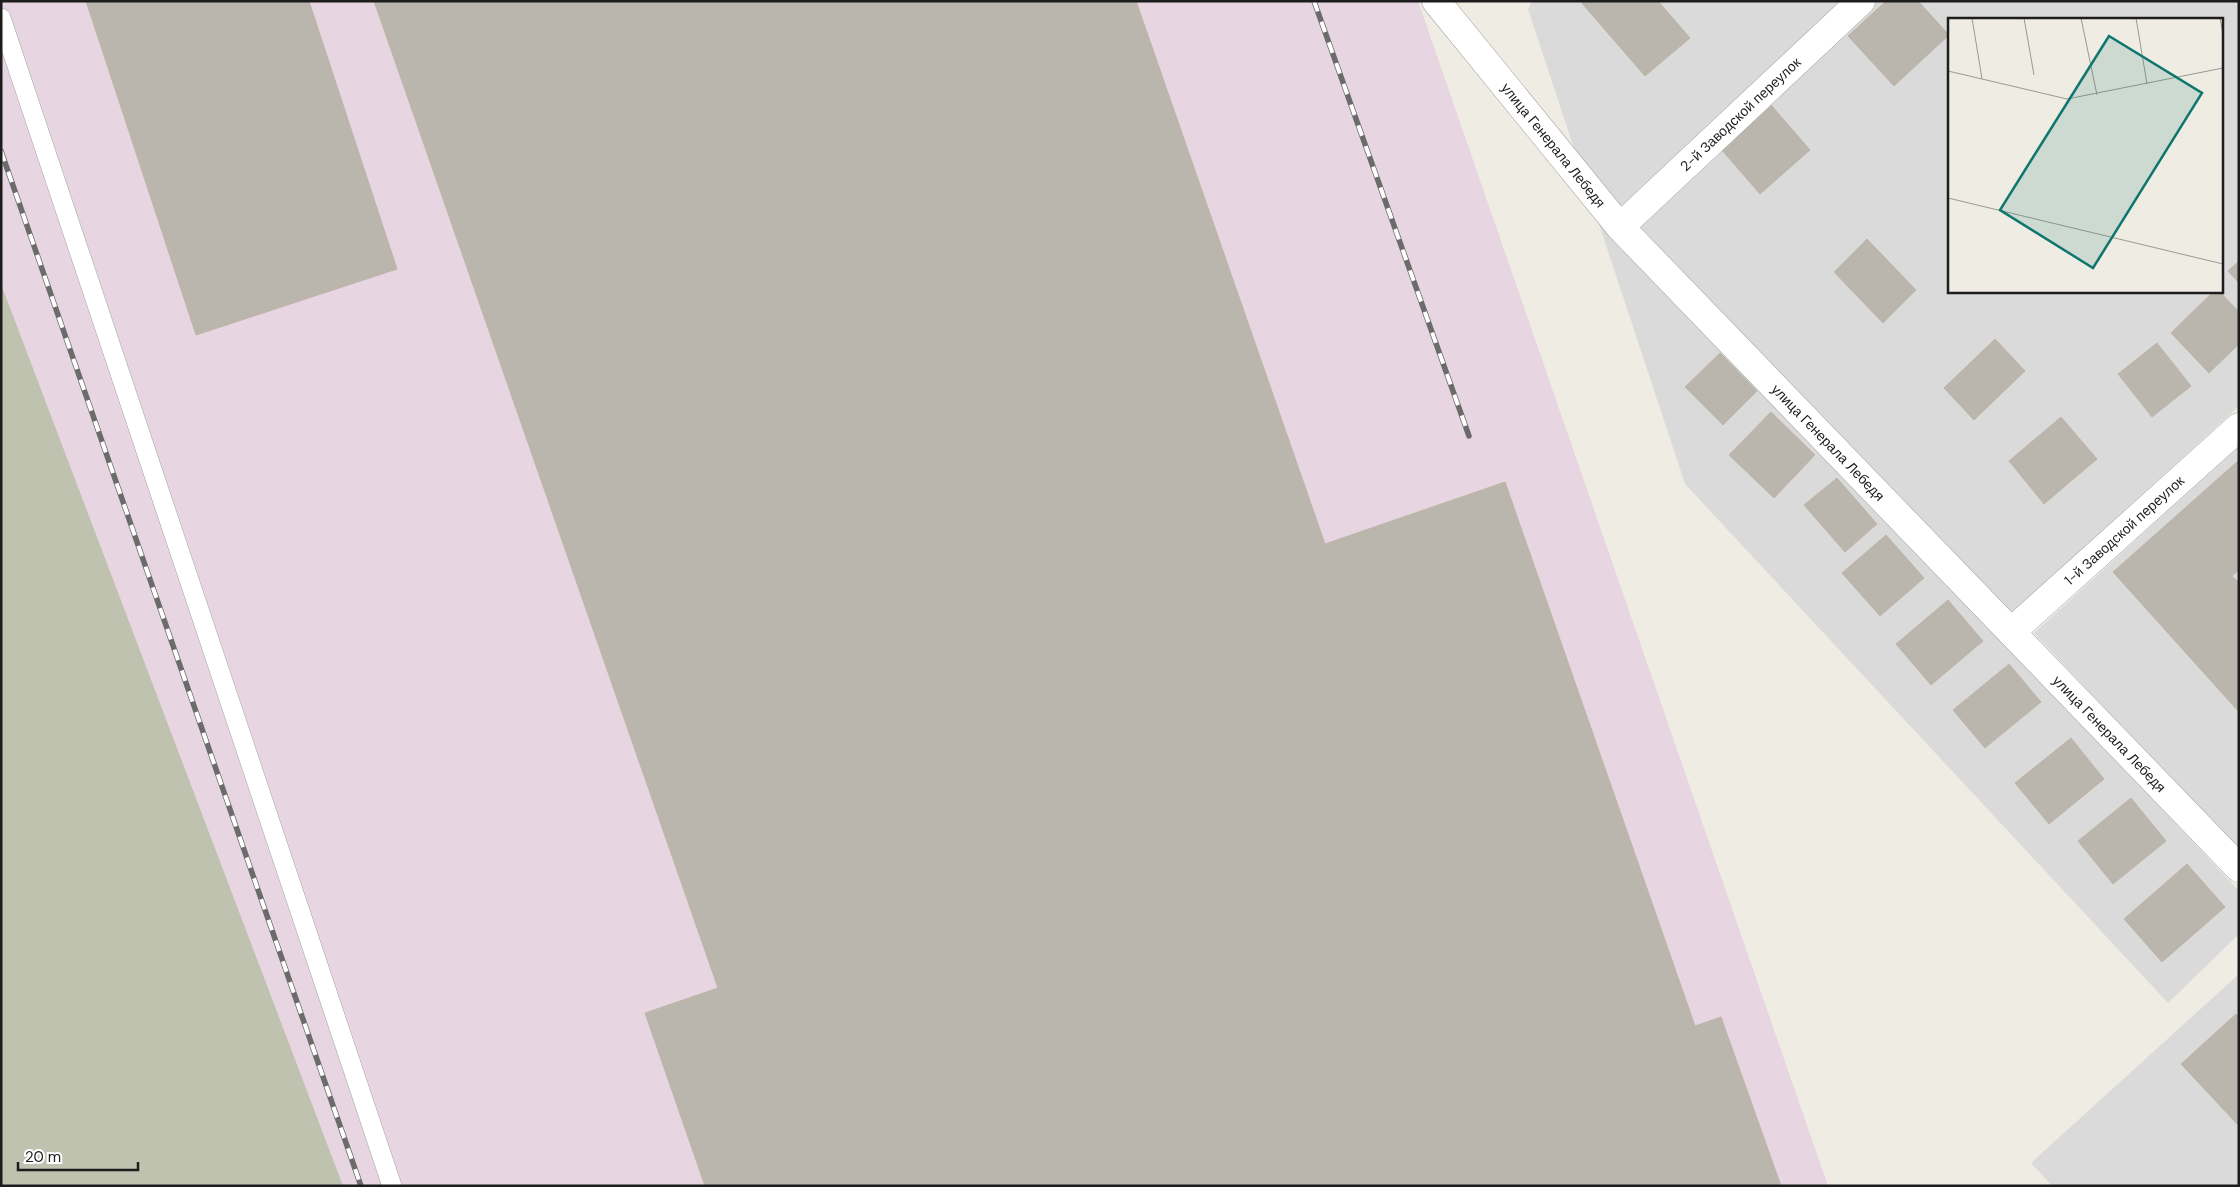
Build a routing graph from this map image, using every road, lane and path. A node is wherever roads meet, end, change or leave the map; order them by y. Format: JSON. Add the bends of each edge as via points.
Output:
{"nodes":[{"id":1,"x":1436,"y":1,"type":"edge"},
{"id":2,"x":1860,"y":1,"type":"edge"},
{"id":3,"x":1,"y":18,"type":"edge"},
{"id":4,"x":1620,"y":227,"type":"junction"},
{"id":5,"x":2239,"y":427,"type":"edge"},
{"id":6,"x":2011,"y":632,"type":"junction"},
{"id":7,"x":2239,"y":868,"type":"edge"},
{"id":8,"x":392,"y":1186,"type":"edge"}],
"edges":[{"from":1,"to":4,"type":"street","name":"улица Генерала Лебедя"},
{"from":2,"to":4,"type":"street","name":"2-й Заводской переулок"},
{"from":3,"to":8,"type":"lane"},
{"from":4,"to":6,"type":"street","name":"улица Генерала Лебедя"},
{"from":5,"to":6,"type":"street","name":"1-й Заводской переулок"},
{"from":6,"to":7,"type":"street","name":"улица Генерала Лебедя"}]}
